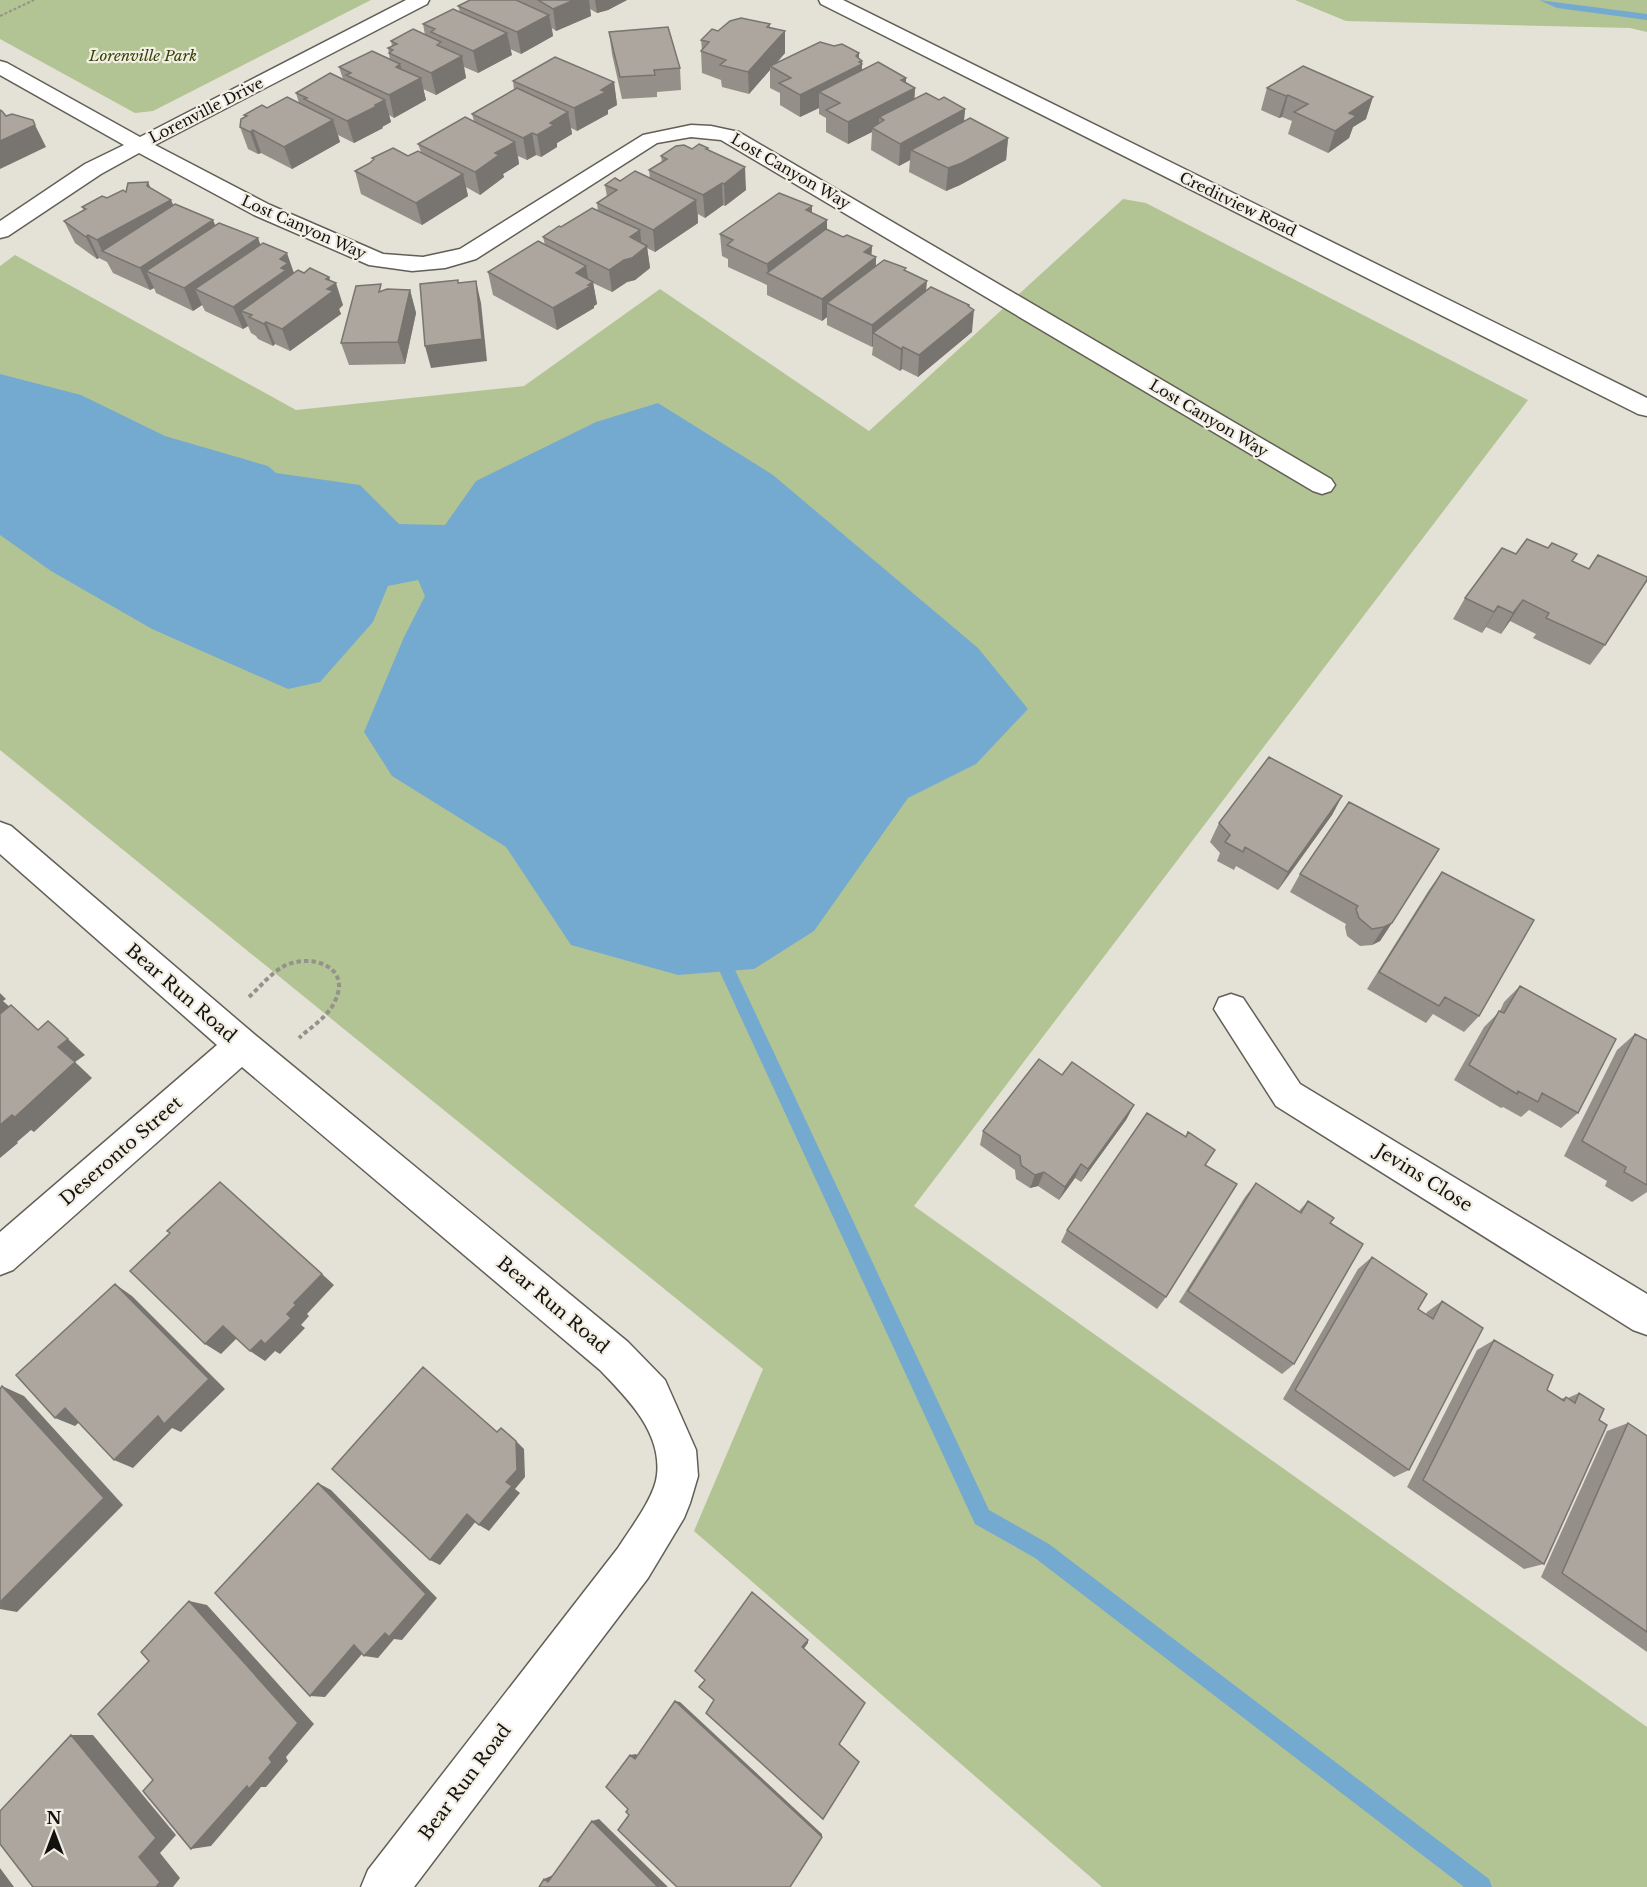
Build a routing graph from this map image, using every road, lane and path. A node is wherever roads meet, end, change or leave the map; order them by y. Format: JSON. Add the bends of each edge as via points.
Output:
{"nodes":[{"id":1,"x":34,"y":0,"type":"edge"},
{"id":2,"x":420,"y":0,"type":"edge"},
{"id":3,"x":828,"y":0,"type":"edge"},
{"id":4,"x":0,"y":16,"type":"edge"},
{"id":5,"x":0,"y":66,"type":"edge"},
{"id":6,"x":139,"y":145,"type":"junction"},
{"id":7,"x":0,"y":231,"type":"edge"},
{"id":8,"x":1647,"y":408,"type":"edge"},
{"id":9,"x":1322,"y":485,"type":"dead end"},
{"id":10,"x":0,"y":835,"type":"edge"},
{"id":11,"x":248,"y":997,"type":"dead end"},
{"id":12,"x":1231,"y":1009,"type":"dead end"},
{"id":13,"x":299,"y":1038,"type":"dead end"},
{"id":14,"x":242,"y":1045,"type":"junction"},
{"id":15,"x":0,"y":1257,"type":"edge"},
{"id":16,"x":1647,"y":1316,"type":"edge"},
{"id":17,"x":385,"y":1887,"type":"edge"}],
"edges":[{"from":1,"to":4,"type":"path"},
{"from":2,"to":6,"type":"street","name":"Lorenville Drive"},
{"from":3,"to":8,"type":"street","name":"Creditview Road"},
{"from":5,"to":6,"type":"street","name":"Lost Canyon Way"},
{"from":6,"to":7,"type":"street","name":"Lorenville Drive","via":[[45,199]]},
{"from":6,"to":9,"type":"street","name":"Lost Canyon Way","via":[[262,210],[377,260],[416,265],[438,264],[468,254],[650,139],[694,130],[732,136]]},
{"from":10,"to":14,"type":"street","name":"Bear Run Road"},
{"from":11,"to":13,"type":"path","via":[[282,967],[297,962],[321,962],[332,969],[338,984],[333,1004]]},
{"from":12,"to":16,"type":"street","name":"Jevins Close","via":[[1288,1095]]},
{"from":14,"to":15,"type":"street","name":"Deseronto Street"},
{"from":14,"to":17,"type":"street","name":"Bear Run Road","via":[[614,1356],[651,1394],[676,1450],[678,1476],[669,1503],[633,1563]]}]}
